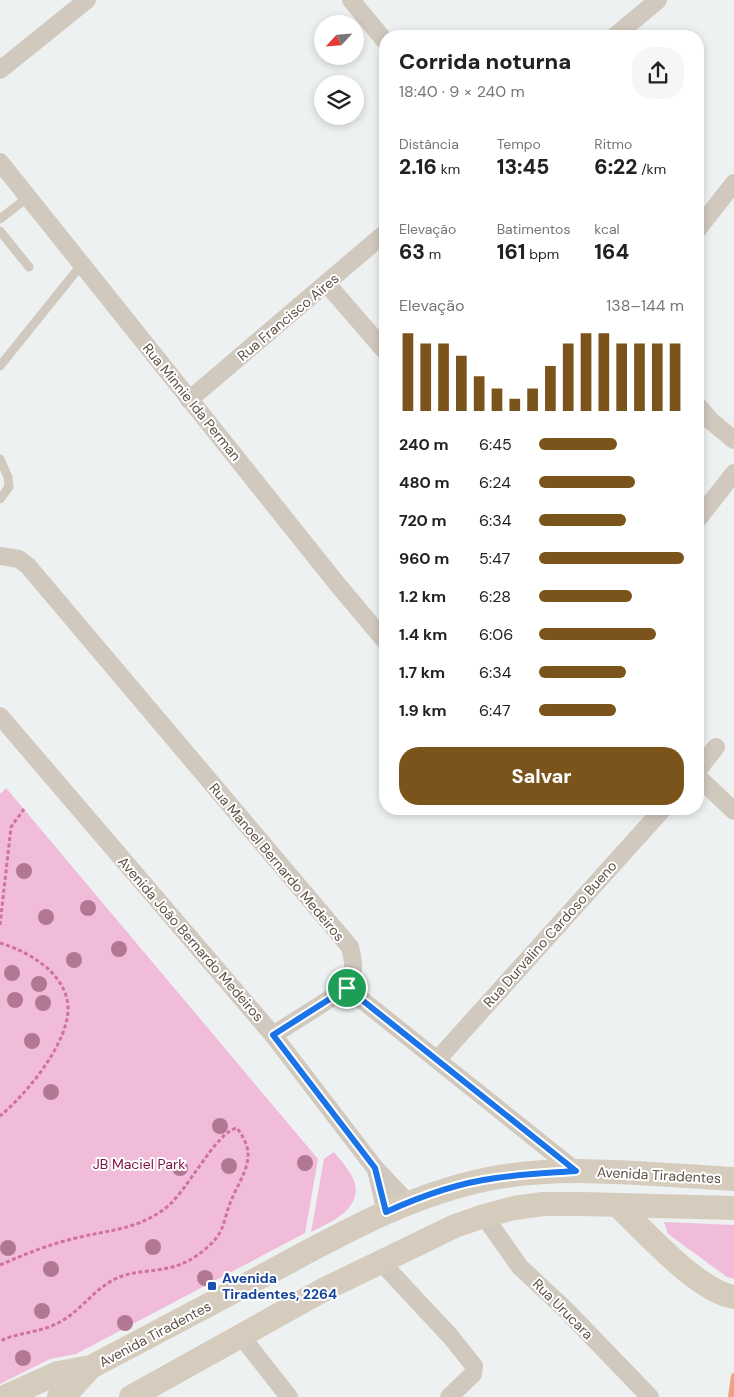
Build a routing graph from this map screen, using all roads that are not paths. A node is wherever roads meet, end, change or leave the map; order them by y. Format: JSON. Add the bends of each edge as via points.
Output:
{"nodes":[{"id":1,"x":87,"y":0,"type":"edge"},
{"id":2,"x":351,"y":0,"type":"edge"},
{"id":3,"x":658,"y":0,"type":"edge"},
{"id":4,"x":622,"y":30,"type":"edge"},
{"id":5,"x":379,"y":34,"type":"edge"},
{"id":6,"x":0,"y":70,"type":"edge"},
{"id":7,"x":0,"y":162,"type":"edge"},
{"id":8,"x":734,"y":183,"type":"edge"},
{"id":9,"x":28,"y":197,"type":"junction"},
{"id":10,"x":0,"y":219,"type":"edge"},
{"id":11,"x":704,"y":221,"type":"edge"},
{"id":12,"x":0,"y":231,"type":"edge"},
{"id":13,"x":379,"y":238,"type":"edge"},
{"id":14,"x":82,"y":264,"type":"junction"},
{"id":15,"x":29,"y":267,"type":"dead end"},
{"id":16,"x":327,"y":284,"type":"junction"},
{"id":17,"x":379,"y":344,"type":"edge"},
{"id":18,"x":0,"y":366,"type":"edge"},
{"id":19,"x":189,"y":400,"type":"junction"},
{"id":20,"x":704,"y":413,"type":"edge"},
{"id":21,"x":734,"y":440,"type":"edge"},
{"id":22,"x":0,"y":459,"type":"edge"},
{"id":23,"x":734,"y":473,"type":"edge"},
{"id":24,"x":0,"y":499,"type":"edge"},
{"id":25,"x":704,"y":511,"type":"edge"},
{"id":26,"x":0,"y":556,"type":"edge"},
{"id":27,"x":379,"y":634,"type":"edge"},
{"id":28,"x":0,"y":716,"type":"edge"},
{"id":29,"x":716,"y":747,"type":"dead end"},
{"id":30,"x":704,"y":762,"type":"edge"},
{"id":31,"x":704,"y":782,"type":"edge"},
{"id":32,"x":734,"y":811,"type":"edge"},
{"id":33,"x":658,"y":815,"type":"edge"},
{"id":34,"x":347,"y":988,"type":"junction"},
{"id":35,"x":273,"y":1035,"type":"junction"},
{"id":36,"x":437,"y":1060,"type":"junction"},
{"id":37,"x":576,"y":1171,"type":"junction"},
{"id":38,"x":734,"y":1179,"type":"edge"},
{"id":39,"x":617,"y":1205,"type":"junction"},
{"id":40,"x":397,"y":1207,"type":"junction"},
{"id":41,"x":734,"y":1208,"type":"edge"},
{"id":42,"x":484,"y":1216,"type":"junction"},
{"id":43,"x":381,"y":1262,"type":"junction"},
{"id":44,"x":734,"y":1297,"type":"edge"},
{"id":45,"x":241,"y":1336,"type":"junction"},
{"id":46,"x":91,"y":1367,"type":"junction"},
{"id":47,"x":4,"y":1397,"type":"edge"},
{"id":48,"x":59,"y":1397,"type":"edge"},
{"id":49,"x":131,"y":1397,"type":"edge"},
{"id":50,"x":289,"y":1397,"type":"edge"},
{"id":51,"x":449,"y":1397,"type":"edge"},
{"id":52,"x":650,"y":1397,"type":"edge"}],
"edges":[{"from":1,"to":6,"type":"street"},
{"from":2,"to":5,"type":"street"},
{"from":3,"to":4,"type":"street"},
{"from":7,"to":9,"type":"street","name":"Rua Minnie Ida Perman"},
{"from":8,"to":11,"type":"street"},
{"from":9,"to":10,"type":"lane"},
{"from":9,"to":14,"type":"street","name":"Rua Minnie Ida Perman"},
{"from":12,"to":15,"type":"lane"},
{"from":13,"to":16,"type":"street","name":"Rua Francisco Aires"},
{"from":14,"to":18,"type":"lane"},
{"from":14,"to":19,"type":"street","name":"Rua Minnie Ida Perman"},
{"from":16,"to":17,"type":"street"},
{"from":16,"to":19,"type":"street","name":"Rua Francisco Aires"},
{"from":19,"to":27,"type":"street","name":"Rua Minnie Ida Perman"},
{"from":20,"to":21,"type":"street"},
{"from":22,"to":24,"type":"lane","via":[[9,487]]},
{"from":23,"to":25,"type":"street"},
{"from":26,"to":34,"type":"street","name":"Rua Manoel Bernardo Medeiros","via":[[18,559],[28,566],[350,947],[354,963]]},
{"from":28,"to":35,"type":"street","name":"Avenida João Bernardo Medeiros"},
{"from":29,"to":30,"type":"street"},
{"from":31,"to":32,"type":"street"},
{"from":33,"to":36,"type":"street","name":"Rua Durvalino Cardoso Bueno"},
{"from":34,"to":35,"type":"street"},
{"from":34,"to":36,"type":"street"},
{"from":35,"to":40,"type":"street","name":"Avenida João Bernardo Medeiros","via":[[375,1168]]},
{"from":36,"to":37,"type":"street"},
{"from":37,"to":38,"type":"main road","name":"Avenida Tiradentes"},
{"from":37,"to":40,"type":"main road","name":"Avenida Tiradentes","via":[[495,1178],[436,1192]]},
{"from":39,"to":41,"type":"main road"},
{"from":39,"to":42,"type":"main road","via":[[542,1204]]},
{"from":39,"to":44,"type":"main road","via":[[689,1272],[709,1286]]},
{"from":40,"to":46,"type":"main road","name":"Avenida Tiradentes"},
{"from":42,"to":43,"type":"main road","via":[[455,1226]]},
{"from":42,"to":52,"type":"street","name":"Rua Urucara","via":[[520,1267]]},
{"from":43,"to":45,"type":"main road"},
{"from":43,"to":51,"type":"street","via":[[474,1366],[473,1374]]},
{"from":45,"to":49,"type":"main road"},
{"from":45,"to":50,"type":"street"},
{"from":46,"to":47,"type":"main road","name":"Avenida Tiradentes","via":[[58,1373]]},
{"from":46,"to":48,"type":"main road","via":[[68,1392]]}]}
